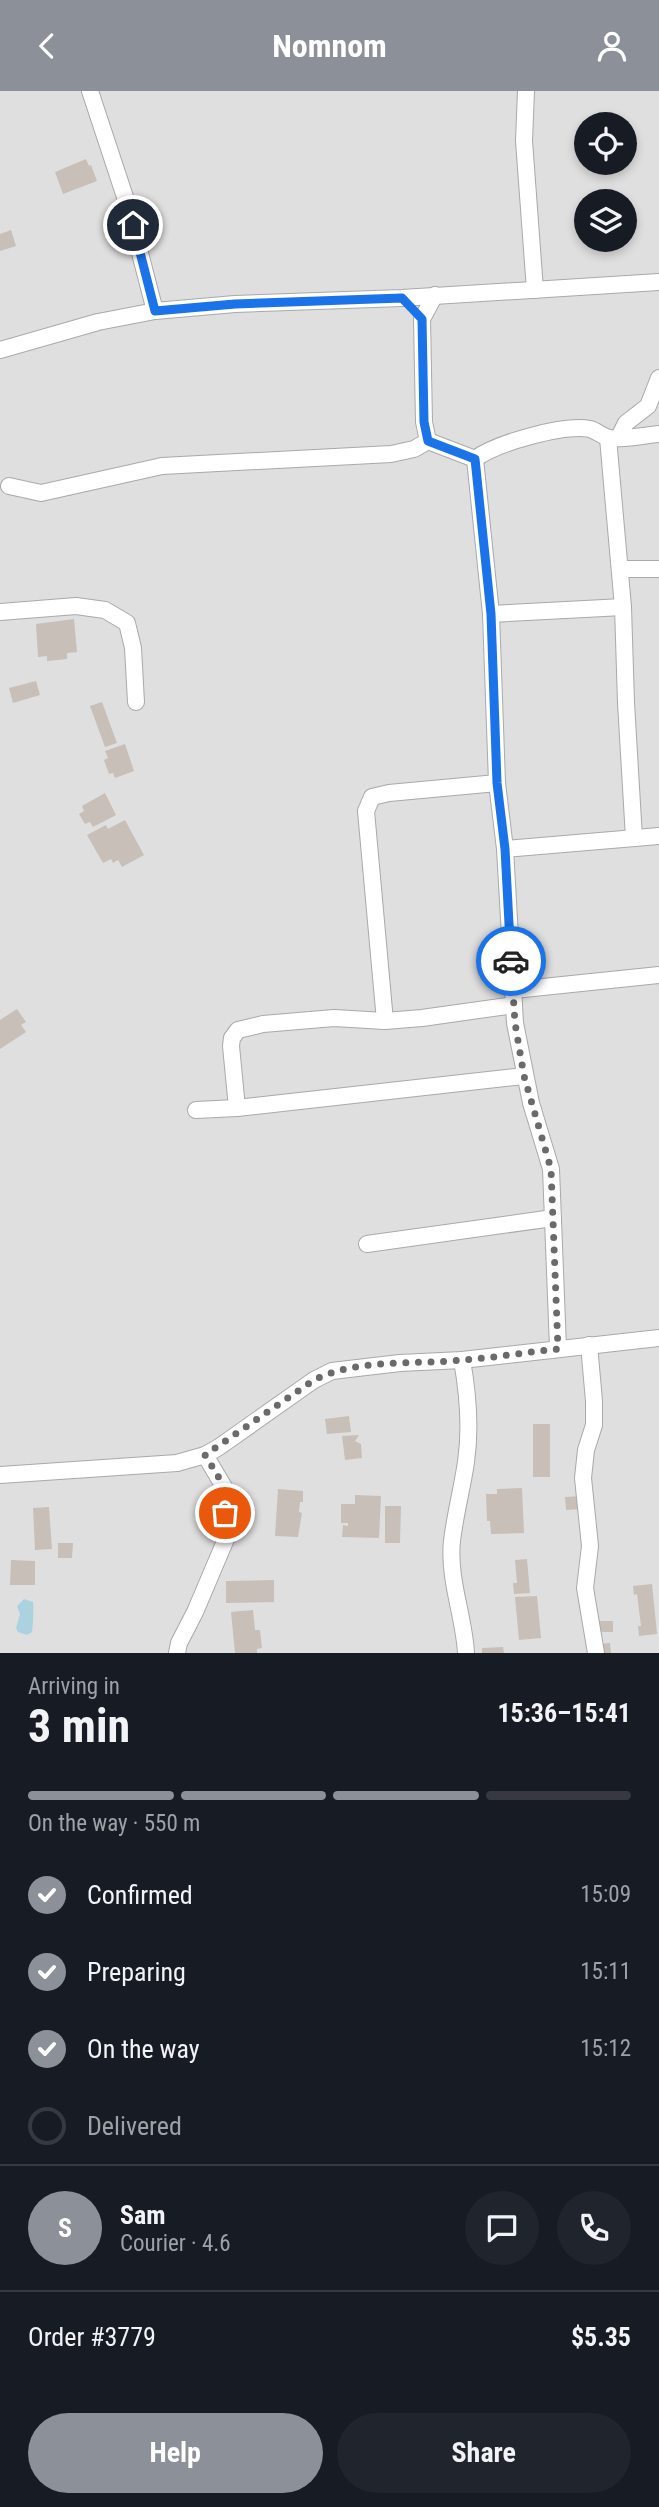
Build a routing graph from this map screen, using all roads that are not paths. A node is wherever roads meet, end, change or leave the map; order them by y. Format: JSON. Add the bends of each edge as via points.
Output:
{"nodes":[{"id":1,"x":90,"y":91,"type":"edge"},
{"id":2,"x":526,"y":91,"type":"edge"},
{"id":3,"x":659,"y":282,"type":"edge"},
{"id":4,"x":535,"y":290,"type":"junction"},
{"id":5,"x":435,"y":295,"type":"junction"},
{"id":6,"x":402,"y":298,"type":"junction"},
{"id":7,"x":155,"y":311,"type":"junction"},
{"id":8,"x":422,"y":319,"type":"junction"},
{"id":9,"x":0,"y":350,"type":"edge"},
{"id":10,"x":659,"y":378,"type":"edge"},
{"id":11,"x":659,"y":434,"type":"edge"},
{"id":12,"x":614,"y":438,"type":"junction"},
{"id":13,"x":428,"y":441,"type":"junction"},
{"id":14,"x":475,"y":459,"type":"junction"},
{"id":15,"x":9,"y":486,"type":"dead end"},
{"id":16,"x":620,"y":569,"type":"junction"},
{"id":17,"x":659,"y":569,"type":"edge"},
{"id":18,"x":623,"y":607,"type":"junction"},
{"id":19,"x":0,"y":612,"type":"edge"},
{"id":20,"x":491,"y":614,"type":"junction"},
{"id":21,"x":136,"y":702,"type":"dead end"},
{"id":22,"x":497,"y":783,"type":"junction"},
{"id":23,"x":659,"y":836,"type":"edge"},
{"id":24,"x":634,"y":838,"type":"junction"},
{"id":25,"x":505,"y":849,"type":"junction"},
{"id":26,"x":659,"y":975,"type":"edge"},
{"id":27,"x":514,"y":997,"type":"junction"},
{"id":28,"x":385,"y":1021,"type":"junction"},
{"id":29,"x":524,"y":1076,"type":"junction"},
{"id":30,"x":237,"y":1108,"type":"junction"},
{"id":31,"x":196,"y":1110,"type":"dead end"},
{"id":32,"x":553,"y":1218,"type":"junction"},
{"id":33,"x":367,"y":1244,"type":"dead end"},
{"id":34,"x":659,"y":1338,"type":"edge"},
{"id":35,"x":589,"y":1345,"type":"junction"},
{"id":36,"x":558,"y":1349,"type":"junction"},
{"id":37,"x":462,"y":1360,"type":"junction"},
{"id":38,"x":205,"y":1455,"type":"junction"},
{"id":39,"x":0,"y":1475,"type":"edge"},
{"id":40,"x":177,"y":1653,"type":"edge"},
{"id":41,"x":466,"y":1653,"type":"edge"},
{"id":42,"x":596,"y":1653,"type":"edge"}],
"edges":[{"from":1,"to":7,"type":"street","via":[[127,203]]},
{"from":2,"to":4,"type":"street","via":[[524,141]]},
{"from":3,"to":4,"type":"street"},
{"from":4,"to":5,"type":"street"},
{"from":5,"to":6,"type":"street"},
{"from":5,"to":8,"type":"street"},
{"from":6,"to":7,"type":"street"},
{"from":6,"to":8,"type":"street"},
{"from":7,"to":9,"type":"street"},
{"from":8,"to":13,"type":"street"},
{"from":10,"to":12,"type":"street","via":[[648,406]]},
{"from":11,"to":12,"type":"street"},
{"from":12,"to":14,"type":"street","via":[[587,428],[556,432],[505,443]]},
{"from":12,"to":16,"type":"street"},
{"from":13,"to":14,"type":"street"},
{"from":13,"to":15,"type":"street","via":[[391,454],[162,466],[41,493]]},
{"from":14,"to":20,"type":"street"},
{"from":16,"to":17,"type":"street"},
{"from":16,"to":18,"type":"street"},
{"from":18,"to":20,"type":"street"},
{"from":18,"to":24,"type":"street"},
{"from":19,"to":21,"type":"street","via":[[76,606],[106,610],[127,623]]},
{"from":20,"to":22,"type":"street"},
{"from":22,"to":25,"type":"street"},
{"from":22,"to":28,"type":"street","via":[[372,797],[366,811]]},
{"from":23,"to":24,"type":"street"},
{"from":24,"to":25,"type":"street"},
{"from":25,"to":27,"type":"street"},
{"from":26,"to":27,"type":"street"},
{"from":27,"to":28,"type":"street","via":[[466,1013]]},
{"from":27,"to":29,"type":"street"},
{"from":28,"to":30,"type":"street","via":[[334,1018],[238,1030],[231,1046]]},
{"from":29,"to":30,"type":"street"},
{"from":29,"to":32,"type":"street","via":[[551,1169]]},
{"from":30,"to":31,"type":"street"},
{"from":32,"to":33,"type":"street"},
{"from":32,"to":36,"type":"street"},
{"from":34,"to":35,"type":"street"},
{"from":35,"to":36,"type":"street"},
{"from":35,"to":42,"type":"street","via":[[594,1425],[583,1478],[590,1546],[585,1588]]},
{"from":36,"to":37,"type":"street"},
{"from":37,"to":38,"type":"street","via":[[332,1371]]},
{"from":37,"to":41,"type":"street","via":[[469,1407],[467,1459],[452,1542],[453,1578]]},
{"from":38,"to":39,"type":"street","via":[[177,1463]]},
{"from":38,"to":40,"type":"street","via":[[224,1486],[226,1539]]}]}
